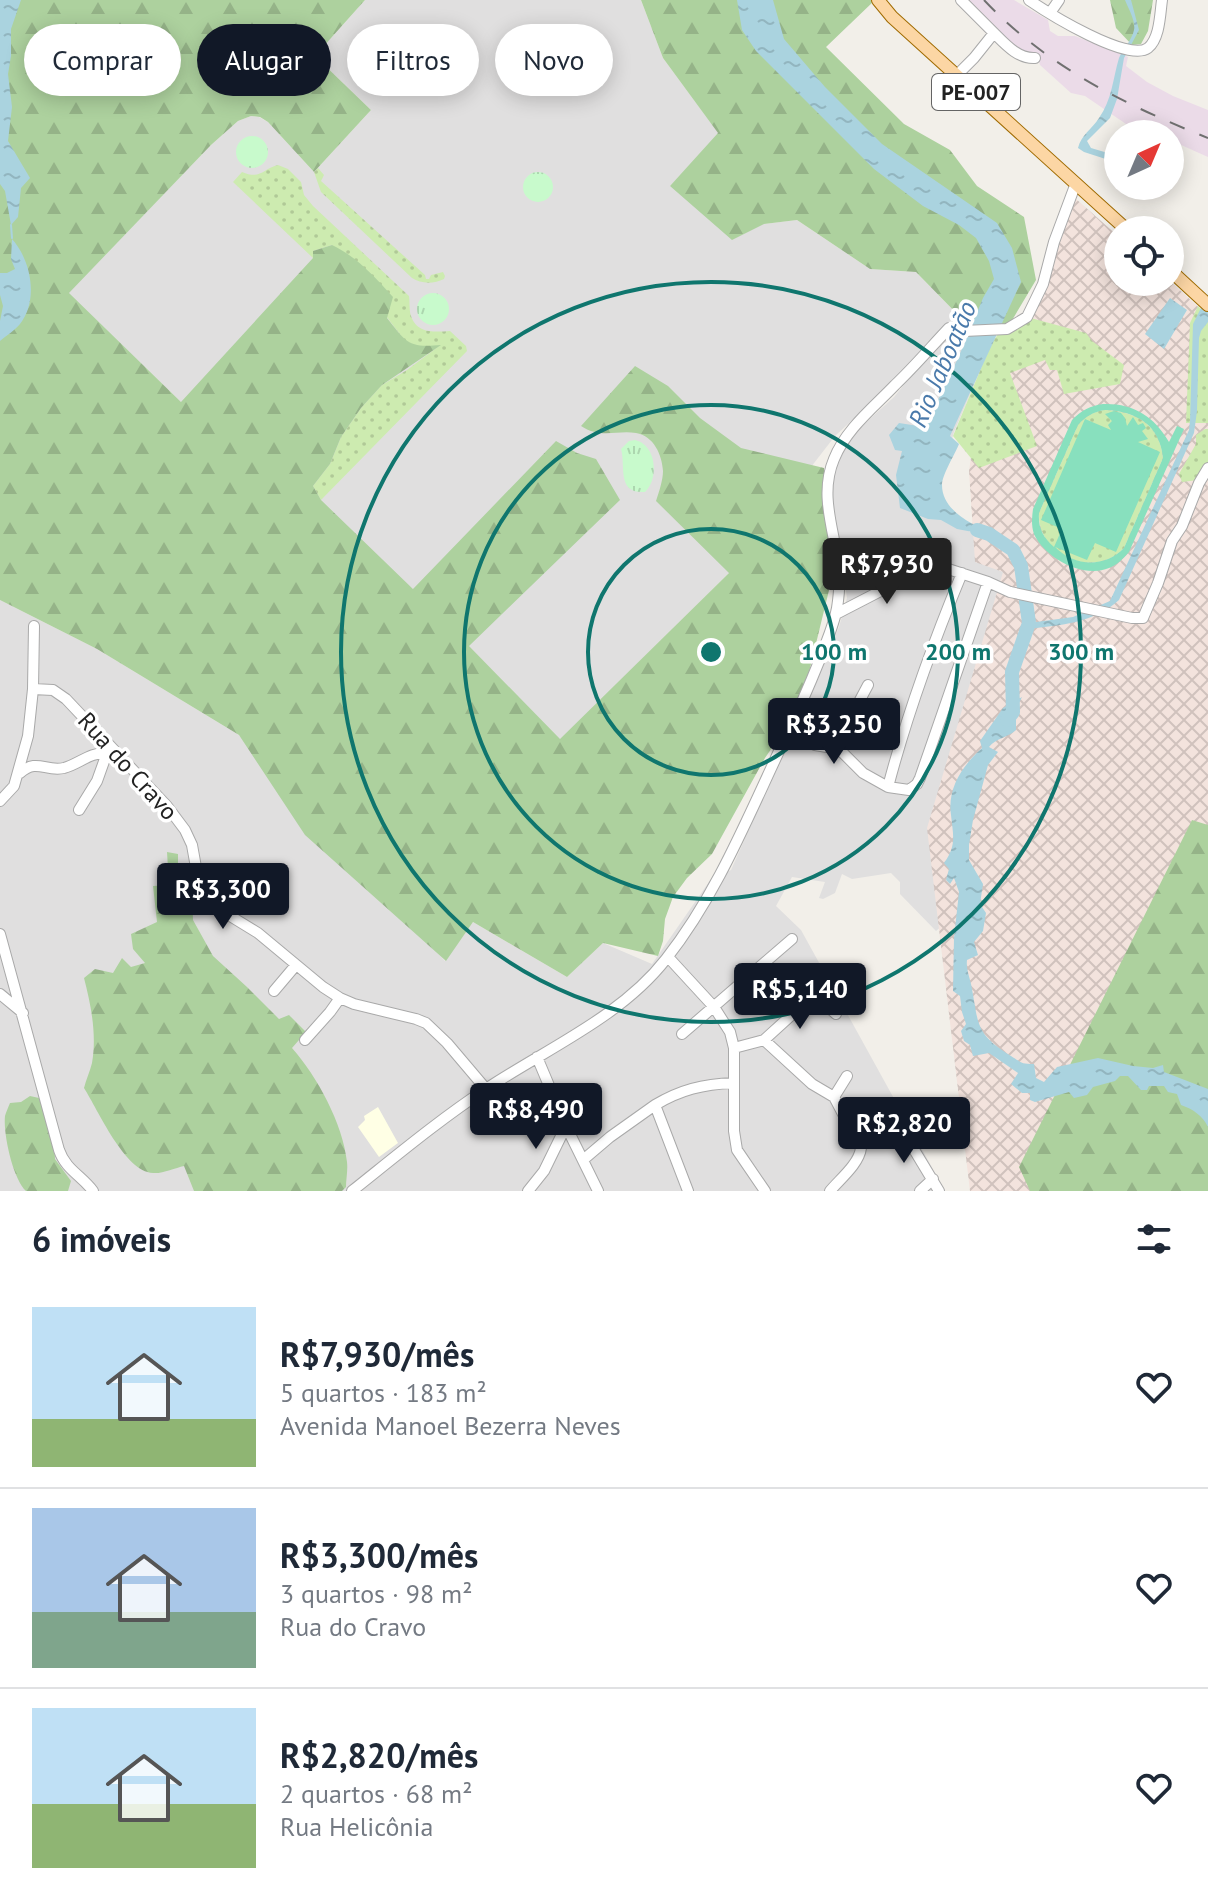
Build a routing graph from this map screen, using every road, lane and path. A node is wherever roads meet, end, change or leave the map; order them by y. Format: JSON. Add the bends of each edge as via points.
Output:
{"nodes":[{"id":1,"x":878,"y":0,"type":"edge"},
{"id":2,"x":961,"y":0,"type":"edge"},
{"id":3,"x":1029,"y":0,"type":"edge"},
{"id":4,"x":1059,"y":0,"type":"edge"},
{"id":5,"x":1162,"y":0,"type":"edge"},
{"id":6,"x":1050,"y":13,"type":"junction"},
{"id":7,"x":994,"y":33,"type":"junction"},
{"id":8,"x":1035,"y":58,"type":"dead end"},
{"id":9,"x":957,"y":75,"type":"junction"},
{"id":10,"x":1076,"y":183,"type":"junction"},
{"id":11,"x":1112,"y":216,"type":"edge"},
{"id":12,"x":1184,"y":283,"type":"edge"},
{"id":13,"x":1205,"y":303,"type":"edge"},
{"id":14,"x":1208,"y":468,"type":"edge"},
{"id":15,"x":962,"y":573,"type":"junction"},
{"id":16,"x":988,"y":582,"type":"junction"},
{"id":17,"x":836,"y":614,"type":"junction"},
{"id":18,"x":34,"y":626,"type":"dead end"},
{"id":19,"x":868,"y":685,"type":"dead end"},
{"id":20,"x":33,"y":689,"type":"junction"},
{"id":21,"x":789,"y":730,"type":"junction"},
{"id":22,"x":835,"y":747,"type":"junction"},
{"id":23,"x":112,"y":753,"type":"junction"},
{"id":24,"x":18,"y":775,"type":"junction"},
{"id":25,"x":888,"y":787,"type":"junction"},
{"id":26,"x":0,"y":801,"type":"edge"},
{"id":27,"x":79,"y":810,"type":"dead end"},
{"id":28,"x":0,"y":934,"type":"edge"},
{"id":29,"x":792,"y":939,"type":"dead end"},
{"id":30,"x":668,"y":957,"type":"junction"},
{"id":31,"x":296,"y":965,"type":"junction"},
{"id":32,"x":274,"y":991,"type":"dead end"},
{"id":33,"x":0,"y":994,"type":"edge"},
{"id":34,"x":340,"y":998,"type":"junction"},
{"id":35,"x":714,"y":1007,"type":"junction"},
{"id":36,"x":23,"y":1013,"type":"junction"},
{"id":37,"x":836,"y":1014,"type":"dead end"},
{"id":38,"x":682,"y":1034,"type":"dead end"},
{"id":39,"x":305,"y":1040,"type":"dead end"},
{"id":40,"x":764,"y":1040,"type":"junction"},
{"id":41,"x":734,"y":1048,"type":"junction"},
{"id":42,"x":537,"y":1057,"type":"junction"},
{"id":43,"x":847,"y":1076,"type":"dead end"},
{"id":44,"x":733,"y":1083,"type":"junction"},
{"id":45,"x":486,"y":1089,"type":"junction"},
{"id":46,"x":834,"y":1097,"type":"junction"},
{"id":47,"x":655,"y":1105,"type":"junction"},
{"id":48,"x":898,"y":1123,"type":"dead end"},
{"id":49,"x":566,"y":1126,"type":"junction"},
{"id":50,"x":583,"y":1160,"type":"junction"},
{"id":51,"x":933,"y":1179,"type":"junction"},
{"id":52,"x":534,"y":1189,"type":"edge"},
{"id":53,"x":93,"y":1191,"type":"edge"},
{"id":54,"x":352,"y":1191,"type":"edge"},
{"id":55,"x":598,"y":1191,"type":"edge"},
{"id":56,"x":688,"y":1191,"type":"edge"},
{"id":57,"x":765,"y":1191,"type":"edge"},
{"id":58,"x":830,"y":1191,"type":"edge"},
{"id":59,"x":920,"y":1191,"type":"edge"},
{"id":60,"x":939,"y":1191,"type":"edge"}],
"edges":[{"from":1,"to":9,"type":"main road","number":"PE-007"},
{"from":2,"to":7,"type":"street"},
{"from":3,"to":6,"type":"street"},
{"from":4,"to":6,"type":"street"},
{"from":5,"to":6,"type":"street","via":[[1152,44],[1141,51],[1125,49]]},
{"from":7,"to":8,"type":"street","via":[[1019,55]]},
{"from":7,"to":9,"type":"street"},
{"from":9,"to":10,"type":"main road","number":"PE-007"},
{"from":10,"to":11,"type":"main road","number":"PE-007"},
{"from":10,"to":17,"type":"street","via":[[1027,317],[1001,330],[949,328],[843,441],[827,495],[839,568]]},
{"from":12,"to":13,"type":"main road"},
{"from":14,"to":16,"type":"street","via":[[1172,541],[1143,618],[1010,592]]},
{"from":15,"to":16,"type":"street"},
{"from":15,"to":17,"type":"street","via":[[923,569]]},
{"from":15,"to":25,"type":"street"},
{"from":16,"to":25,"type":"street","via":[[920,778],[909,790]]},
{"from":17,"to":21,"type":"street"},
{"from":18,"to":20,"type":"street"},
{"from":19,"to":22,"type":"street"},
{"from":20,"to":23,"type":"street","name":"Rua do Cravo","via":[[58,693]]},
{"from":20,"to":24,"type":"street"},
{"from":21,"to":22,"type":"street","via":[[815,745]]},
{"from":21,"to":30,"type":"street","via":[[716,882]]},
{"from":22,"to":25,"type":"street"},
{"from":23,"to":24,"type":"street","via":[[96,753],[59,769],[34,765]]},
{"from":23,"to":27,"type":"street"},
{"from":23,"to":31,"type":"street","name":"Rua do Cravo","via":[[185,830],[209,903],[258,933]]},
{"from":24,"to":26,"type":"street"},
{"from":28,"to":36,"type":"street"},
{"from":29,"to":35,"type":"street"},
{"from":30,"to":35,"type":"street"},
{"from":30,"to":42,"type":"street","via":[[615,1008]]},
{"from":31,"to":32,"type":"street"},
{"from":31,"to":34,"type":"street","name":"Rua do Cravo"},
{"from":33,"to":36,"type":"street"},
{"from":34,"to":39,"type":"street"},
{"from":34,"to":45,"type":"street","name":"Rua do Cravo","via":[[426,1023]]},
{"from":35,"to":38,"type":"street"},
{"from":35,"to":41,"type":"street"},
{"from":36,"to":53,"type":"street","via":[[62,1160]]},
{"from":37,"to":40,"type":"street","via":[[819,999],[808,1000]]},
{"from":40,"to":41,"type":"street"},
{"from":40,"to":46,"type":"street"},
{"from":41,"to":44,"type":"street"},
{"from":42,"to":45,"type":"street"},
{"from":42,"to":49,"type":"street"},
{"from":43,"to":46,"type":"street"},
{"from":44,"to":47,"type":"street","via":[[696,1086]]},
{"from":44,"to":57,"type":"street","via":[[737,1150]]},
{"from":45,"to":54,"type":"street"},
{"from":46,"to":58,"type":"street","via":[[861,1148]]},
{"from":47,"to":50,"type":"street"},
{"from":47,"to":56,"type":"street"},
{"from":48,"to":51,"type":"street"},
{"from":49,"to":50,"type":"street"},
{"from":49,"to":52,"type":"street"},
{"from":50,"to":55,"type":"street"},
{"from":51,"to":59,"type":"street"},
{"from":51,"to":60,"type":"street"}]}
